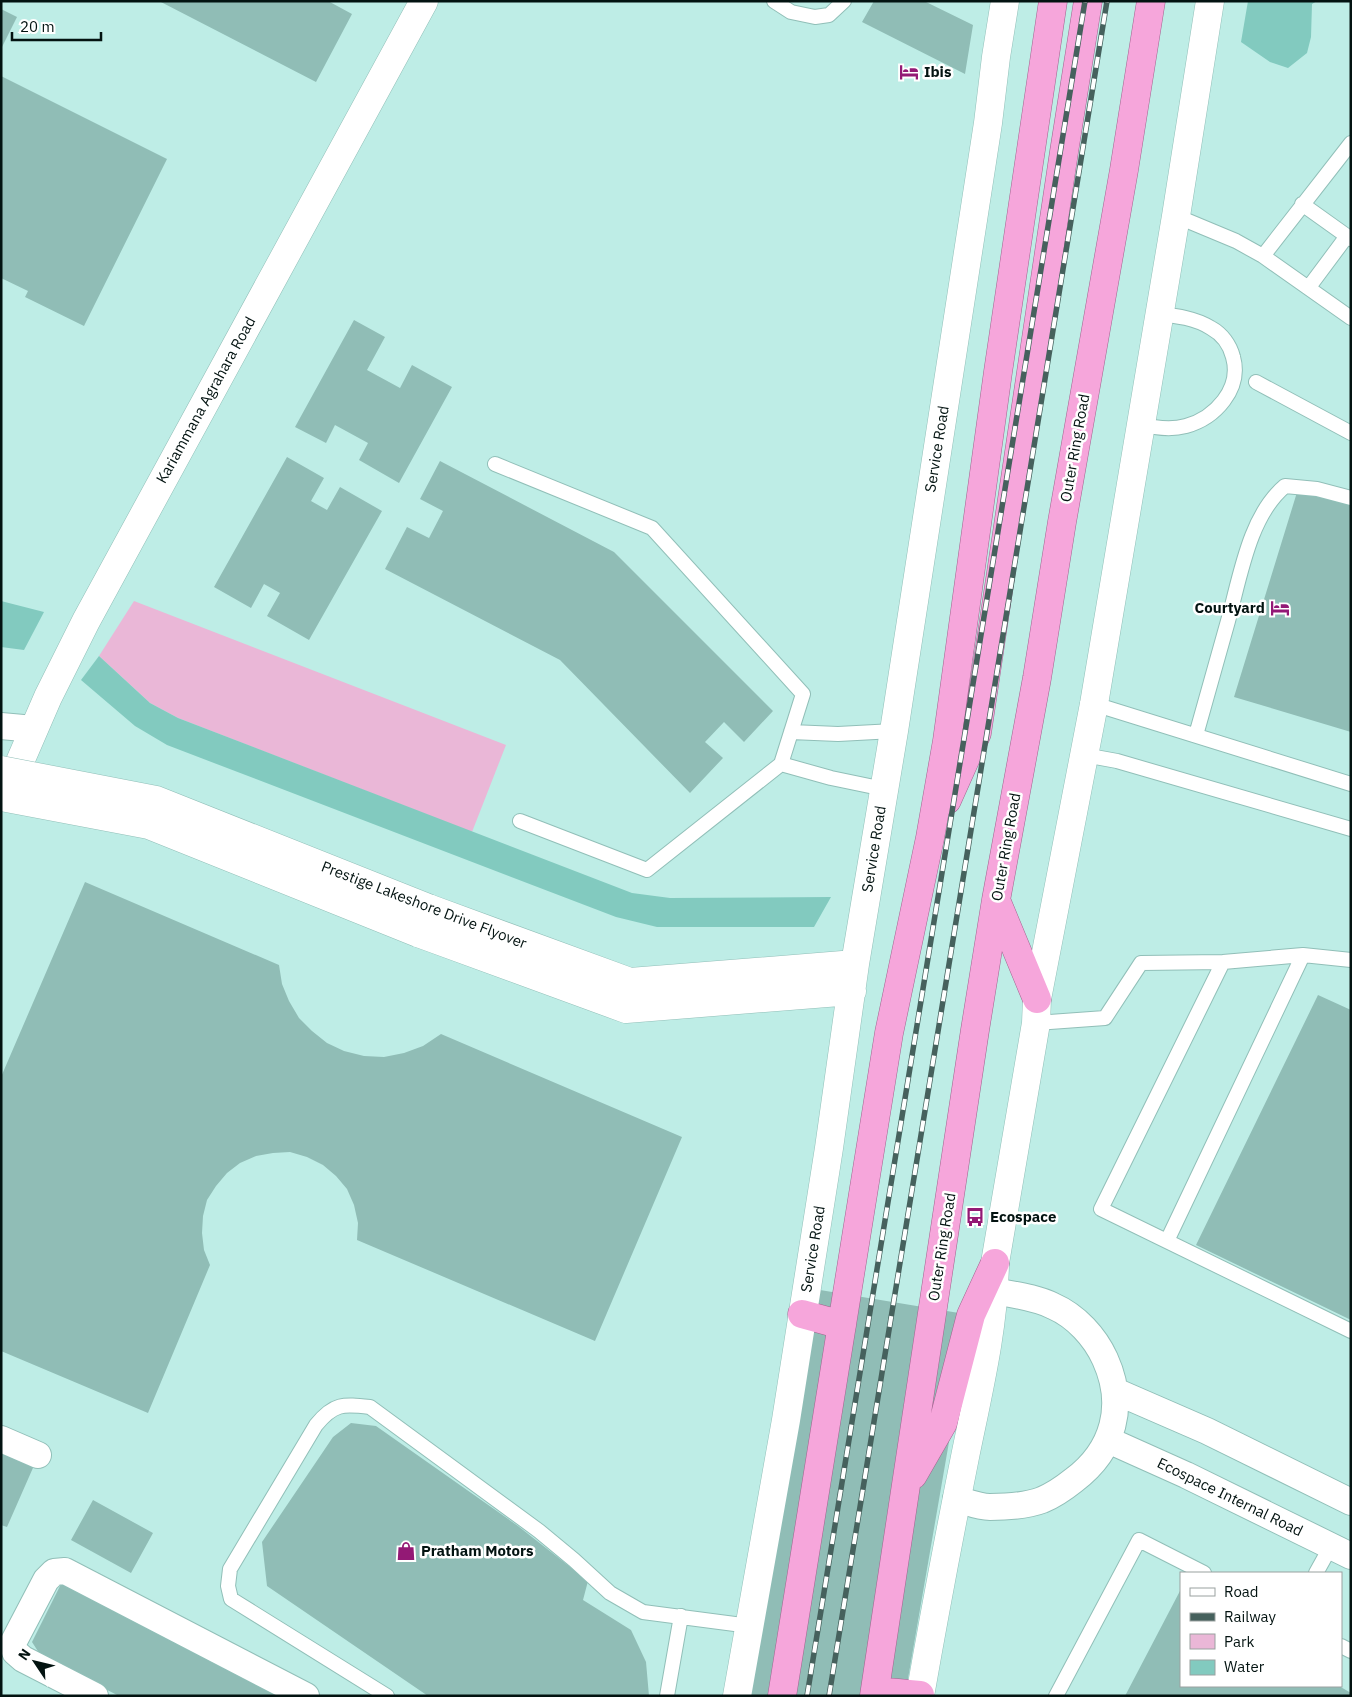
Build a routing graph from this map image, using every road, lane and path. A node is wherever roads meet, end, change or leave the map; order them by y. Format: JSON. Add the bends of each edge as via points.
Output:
{"nodes":[{"id":1,"x":424,"y":1,"type":"edge"},
{"id":2,"x":774,"y":1,"type":"edge"},
{"id":3,"x":844,"y":1,"type":"edge"},
{"id":4,"x":1006,"y":1,"type":"edge"},
{"id":5,"x":1053,"y":1,"type":"edge"},
{"id":6,"x":1088,"y":1,"type":"edge"},
{"id":7,"x":1150,"y":1,"type":"edge"},
{"id":8,"x":1210,"y":1,"type":"edge"},
{"id":9,"x":1351,"y":143,"type":"edge"},
{"id":10,"x":1302,"y":204,"type":"junction"},
{"id":11,"x":1176,"y":216,"type":"junction"},
{"id":12,"x":1349,"y":237,"type":"edge"},
{"id":13,"x":1263,"y":256,"type":"junction"},
{"id":14,"x":1309,"y":288,"type":"junction"},
{"id":15,"x":1159,"y":314,"type":"junction"},
{"id":16,"x":1351,"y":318,"type":"edge"},
{"id":17,"x":1234,"y":378,"type":"junction"},
{"id":18,"x":1140,"y":424,"type":"junction"},
{"id":19,"x":1351,"y":433,"type":"edge"},
{"id":20,"x":494,"y":464,"type":"dead end"},
{"id":21,"x":1351,"y":498,"type":"edge"},
{"id":22,"x":1094,"y":704,"type":"junction"},
{"id":23,"x":1,"y":726,"type":"edge"},
{"id":24,"x":34,"y":728,"type":"junction"},
{"id":25,"x":894,"y":731,"type":"junction"},
{"id":26,"x":791,"y":732,"type":"junction"},
{"id":27,"x":1196,"y":735,"type":"junction"},
{"id":28,"x":1084,"y":755,"type":"junction"},
{"id":29,"x":781,"y":764,"type":"junction"},
{"id":30,"x":1,"y":770,"type":"edge"},
{"id":31,"x":1351,"y":784,"type":"edge"},
{"id":32,"x":884,"y":789,"type":"junction"},
{"id":33,"x":1,"y":797,"type":"edge"},
{"id":34,"x":1,"y":804,"type":"edge"},
{"id":35,"x":520,"y":821,"type":"dead end"},
{"id":36,"x":1351,"y":829,"type":"edge"},
{"id":37,"x":930,"y":838,"type":"junction"},
{"id":38,"x":996,"y":900,"type":"junction"},
{"id":39,"x":423,"y":920,"type":"junction"},
{"id":40,"x":1303,"y":955,"type":"junction"},
{"id":41,"x":1351,"y":960,"type":"edge"},
{"id":42,"x":1223,"y":962,"type":"junction"},
{"id":43,"x":855,"y":964,"type":"junction"},
{"id":44,"x":852,"y":991,"type":"junction"},
{"id":45,"x":1036,"y":1011,"type":"junction"},
{"id":46,"x":1167,"y":1241,"type":"junction"},
{"id":47,"x":995,"y":1263,"type":"junction"},
{"id":48,"x":994,"y":1291,"type":"junction"},
{"id":49,"x":802,"y":1314,"type":"junction"},
{"id":50,"x":842,"y":1325,"type":"junction"},
{"id":51,"x":1351,"y":1331,"type":"edge"},
{"id":52,"x":1115,"y":1391,"type":"junction"},
{"id":53,"x":1,"y":1439,"type":"edge"},
{"id":54,"x":1108,"y":1440,"type":"junction"},
{"id":55,"x":38,"y":1455,"type":"dead end"},
{"id":56,"x":905,"y":1489,"type":"junction"},
{"id":57,"x":956,"y":1499,"type":"junction"},
{"id":58,"x":1351,"y":1502,"type":"edge"},
{"id":59,"x":1341,"y":1551,"type":"edge"},
{"id":60,"x":1202,"y":1572,"type":"edge"},
{"id":61,"x":1317,"y":1572,"type":"edge"},
{"id":62,"x":681,"y":1616,"type":"junction"},
{"id":63,"x":750,"y":1626,"type":"junction"},
{"id":64,"x":874,"y":1693,"type":"edge"},
{"id":65,"x":920,"y":1695,"type":"edge"},
{"id":66,"x":95,"y":1696,"type":"edge"},
{"id":67,"x":306,"y":1696,"type":"edge"},
{"id":68,"x":387,"y":1696,"type":"edge"},
{"id":69,"x":667,"y":1696,"type":"edge"},
{"id":70,"x":737,"y":1696,"type":"edge"},
{"id":71,"x":782,"y":1696,"type":"edge"},
{"id":72,"x":1056,"y":1696,"type":"edge"}],
"edges":[{"from":1,"to":24,"type":"street","name":"Kariammana Agrahara Road","via":[[86,621]]},
{"from":2,"to":3,"type":"lane","via":[[792,12],[815,17],[829,15]]},
{"from":4,"to":25,"type":"street","name":"Service Road"},
{"from":5,"to":37,"type":"highway","via":[[948,741]]},
{"from":6,"to":37,"type":"highway","via":[[977,734]]},
{"from":7,"to":38,"type":"highway","name":"Outer Ring Road","via":[[1037,678]]},
{"from":8,"to":11,"type":"street"},
{"from":9,"to":10,"type":"lane"},
{"from":10,"to":12,"type":"lane"},
{"from":10,"to":13,"type":"lane"},
{"from":11,"to":13,"type":"lane"},
{"from":11,"to":15,"type":"street"},
{"from":12,"to":14,"type":"lane"},
{"from":13,"to":14,"type":"lane"},
{"from":14,"to":16,"type":"lane"},
{"from":15,"to":17,"type":"lane","via":[[1196,321],[1222,337],[1235,364]]},
{"from":15,"to":18,"type":"street"},
{"from":17,"to":18,"type":"lane","via":[[1228,396],[1215,411],[1201,419],[1186,426],[1168,428]]},
{"from":17,"to":19,"type":"lane","via":[[1254,382]]},
{"from":18,"to":22,"type":"street"},
{"from":20,"to":26,"type":"lane","via":[[652,528],[803,694]]},
{"from":21,"to":27,"type":"lane","via":[[1317,489],[1285,486],[1264,510],[1249,547]]},
{"from":22,"to":27,"type":"lane"},
{"from":22,"to":28,"type":"street"},
{"from":23,"to":24,"type":"street"},
{"from":24,"to":34,"type":"street","name":"Kariammana Agrahara Road"},
{"from":25,"to":26,"type":"lane"},
{"from":25,"to":32,"type":"street","name":"Service Road"},
{"from":26,"to":29,"type":"lane"},
{"from":27,"to":31,"type":"lane"},
{"from":28,"to":36,"type":"lane","via":[[1117,761]]},
{"from":28,"to":45,"type":"street"},
{"from":29,"to":32,"type":"lane"},
{"from":29,"to":35,"type":"lane","via":[[647,870]]},
{"from":30,"to":39,"type":"street","name":"Prestige Lakeshore Drive Flyover","bridge":true,"via":[[156,800]]},
{"from":32,"to":43,"type":"street","name":"Service Road"},
{"from":33,"to":39,"type":"street","name":"Prestige Lakeshore Drive Flyover","bridge":true,"via":[[149,825]]},
{"from":37,"to":50,"type":"highway","via":[[890,1033]]},
{"from":38,"to":45,"type":"highway"},
{"from":38,"to":56,"type":"highway","name":"Outer Ring Road"},
{"from":39,"to":43,"type":"street","name":"Prestige Lakeshore Drive Flyover","via":[[630,982]]},
{"from":39,"to":44,"type":"street","name":"Prestige Lakeshore Drive Flyover","via":[[626,1010]]},
{"from":40,"to":41,"type":"lane"},
{"from":40,"to":42,"type":"lane"},
{"from":40,"to":46,"type":"lane"},
{"from":42,"to":45,"type":"lane","via":[[1141,963],[1105,1018]]},
{"from":42,"to":46,"type":"lane","via":[[1101,1209]]},
{"from":43,"to":44,"type":"street","name":"Service Road"},
{"from":44,"to":49,"type":"street","name":"Service Road"},
{"from":45,"to":47,"type":"street"},
{"from":46,"to":51,"type":"lane"},
{"from":47,"to":48,"type":"street"},
{"from":47,"to":56,"type":"highway","via":[[971,1315],[943,1424]]},
{"from":48,"to":52,"type":"street","via":[[1034,1299],[1072,1317],[1100,1349]]},
{"from":48,"to":57,"type":"street","via":[[987,1348]]},
{"from":49,"to":50,"type":"highway"},
{"from":49,"to":63,"type":"street","name":"Service Road"},
{"from":50,"to":71,"type":"highway"},
{"from":52,"to":54,"type":"street","via":[[1116,1414]]},
{"from":52,"to":58,"type":"street","via":[[1207,1431]]},
{"from":53,"to":55,"type":"street"},
{"from":54,"to":57,"type":"street","via":[[1081,1475],[1060,1491],[1034,1502],[989,1507]]},
{"from":54,"to":59,"type":"street","name":"Ecospace Internal Road"},
{"from":56,"to":64,"type":"highway","name":"Outer Ring Road"},
{"from":57,"to":65,"type":"street"},
{"from":59,"to":61,"type":"lane"},
{"from":60,"to":72,"type":"lane","via":[[1139,1540]]},
{"from":62,"to":63,"type":"lane"},
{"from":62,"to":68,"type":"lane","via":[[644,1612],[610,1594],[539,1531],[370,1407],[348,1405],[328,1411],[316,1424],[230,1569],[228,1586],[231,1599]]},
{"from":62,"to":69,"type":"lane"},
{"from":63,"to":70,"type":"street","name":"Service Road"},
{"from":64,"to":65,"type":"highway"},
{"from":66,"to":67,"type":"street","via":[[15,1652],[13,1643],[46,1580],[54,1572],[65,1570]]}]}
